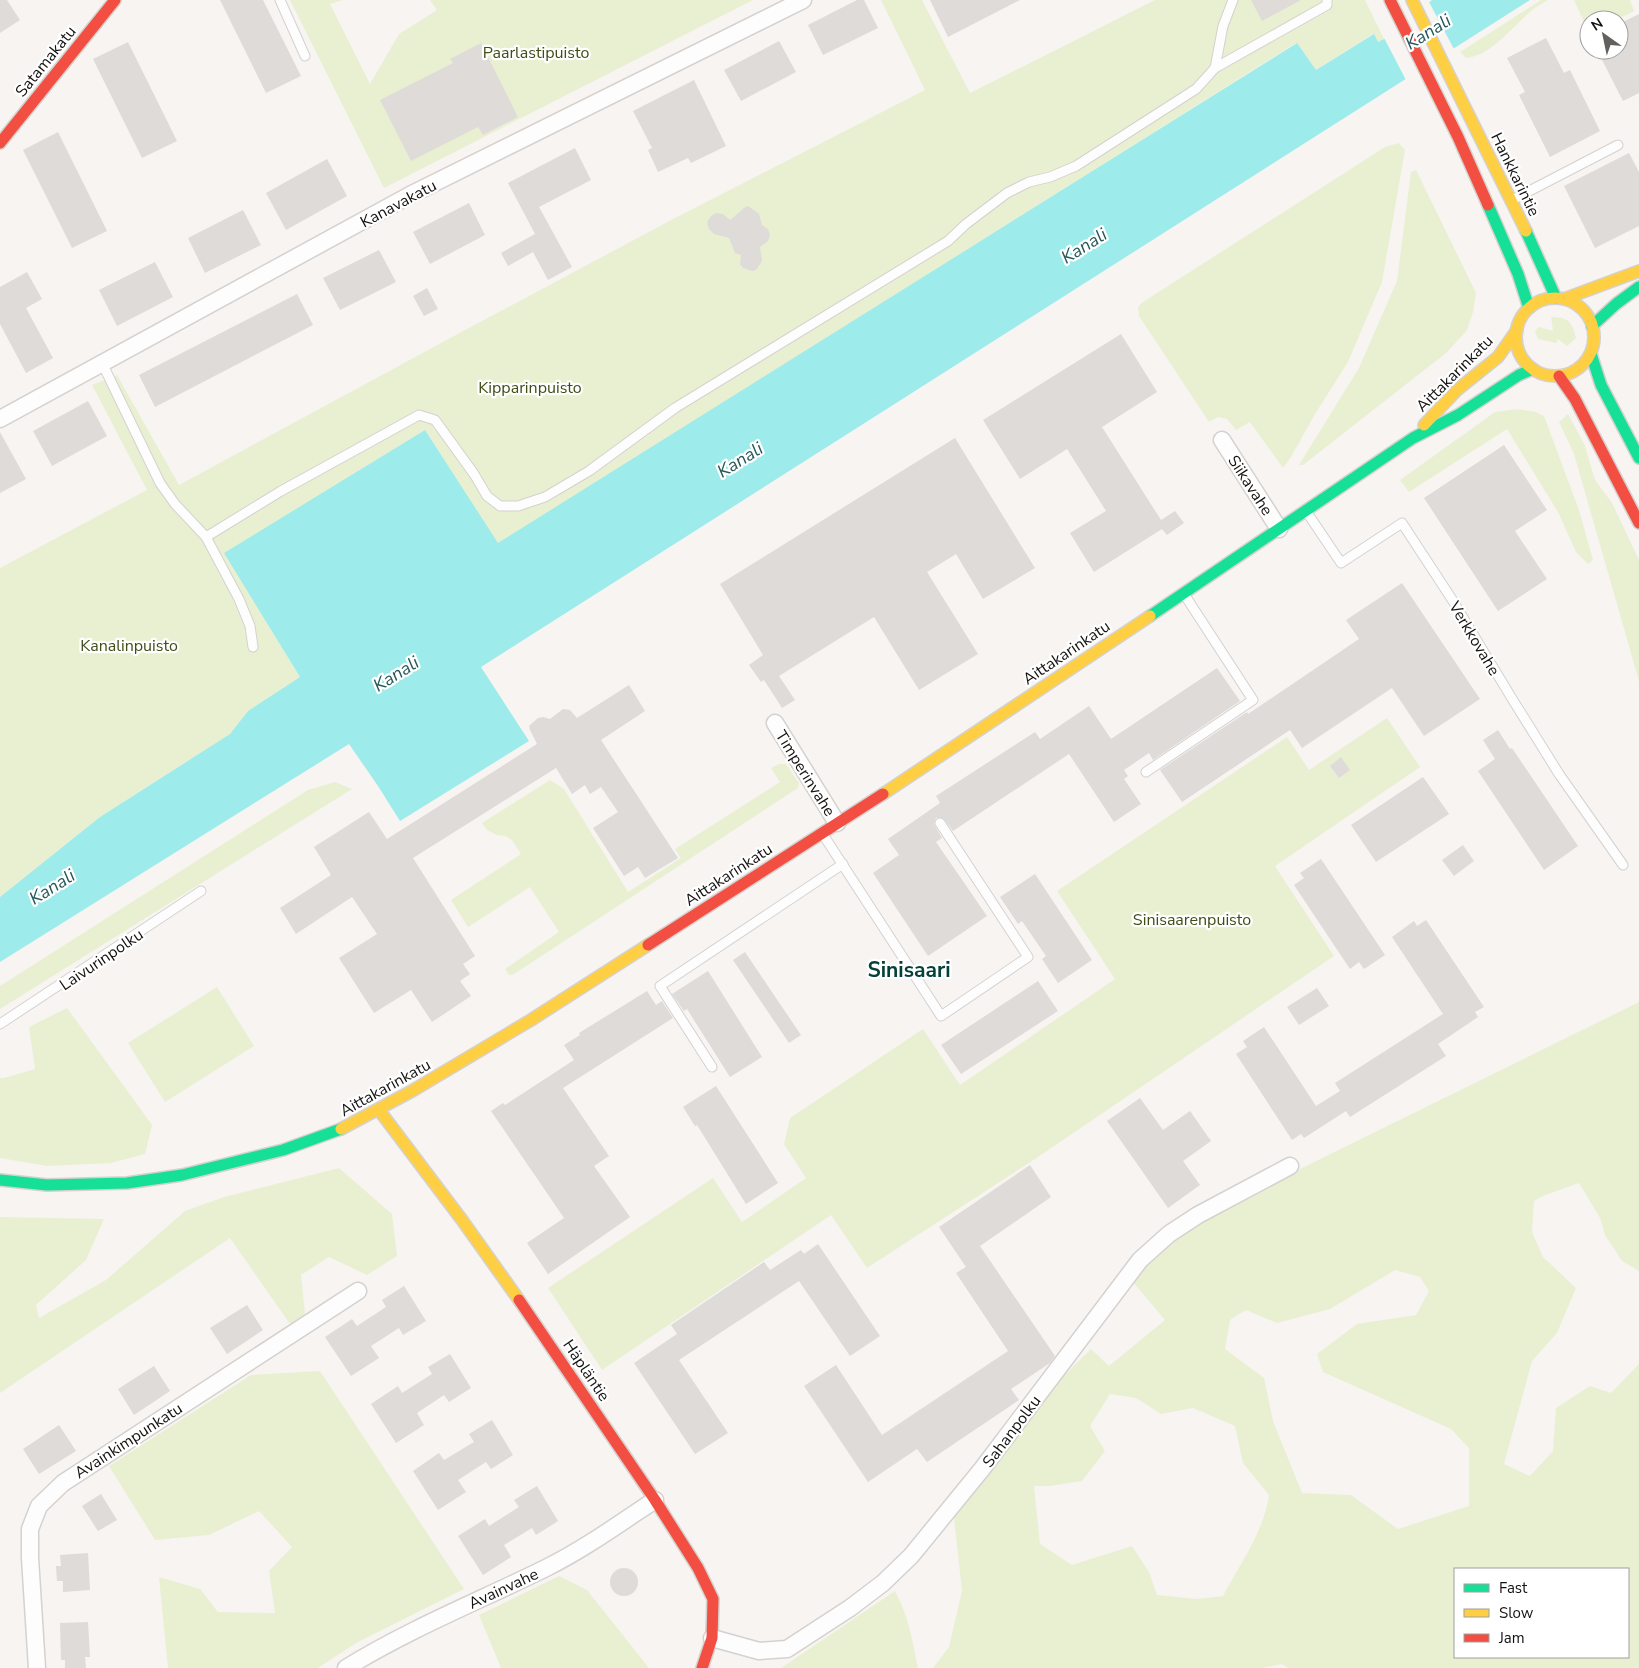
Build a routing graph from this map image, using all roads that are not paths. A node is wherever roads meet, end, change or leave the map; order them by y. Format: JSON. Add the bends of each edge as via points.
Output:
{"nodes":[{"id":1,"x":114,"y":0,"type":"edge"},
{"id":2,"x":280,"y":0,"type":"edge"},
{"id":3,"x":803,"y":0,"type":"edge"},
{"id":4,"x":1233,"y":0,"type":"edge"},
{"id":5,"x":1327,"y":0,"type":"edge"},
{"id":6,"x":1390,"y":0,"type":"edge"},
{"id":7,"x":1413,"y":3,"type":"edge"},
{"id":8,"x":305,"y":56,"type":"dead end"},
{"id":9,"x":1214,"y":68,"type":"junction"},
{"id":10,"x":0,"y":143,"type":"edge"},
{"id":11,"x":1618,"y":145,"type":"dead end"},
{"id":12,"x":1511,"y":200,"type":"junction"},
{"id":13,"x":1639,"y":271,"type":"edge"},
{"id":14,"x":1639,"y":287,"type":"edge"},
{"id":15,"x":1560,"y":299,"type":"junction"},
{"id":16,"x":1529,"y":308,"type":"junction"},
{"id":17,"x":1592,"y":326,"type":"junction"},
{"id":18,"x":1516,"y":330,"type":"junction"},
{"id":19,"x":1591,"y":354,"type":"junction"},
{"id":20,"x":103,"y":365,"type":"junction"},
{"id":21,"x":1533,"y":369,"type":"junction"},
{"id":22,"x":1559,"y":376,"type":"junction"},
{"id":23,"x":0,"y":420,"type":"edge"},
{"id":24,"x":1413,"y":438,"type":"junction"},
{"id":25,"x":1222,"y":440,"type":"dead end"},
{"id":26,"x":1639,"y":458,"type":"edge"},
{"id":27,"x":1306,"y":511,"type":"junction"},
{"id":28,"x":1639,"y":523,"type":"edge"},
{"id":29,"x":1280,"y":529,"type":"junction"},
{"id":30,"x":206,"y":537,"type":"junction"},
{"id":31,"x":1184,"y":593,"type":"junction"},
{"id":32,"x":253,"y":647,"type":"dead end"},
{"id":33,"x":775,"y":723,"type":"dead end"},
{"id":34,"x":1146,"y":772,"type":"dead end"},
{"id":35,"x":837,"y":823,"type":"junction"},
{"id":36,"x":940,"y":823,"type":"dead end"},
{"id":37,"x":822,"y":832,"type":"junction"},
{"id":38,"x":842,"y":864,"type":"junction"},
{"id":39,"x":1623,"y":865,"type":"dead end"},
{"id":40,"x":201,"y":892,"type":"dead end"},
{"id":41,"x":0,"y":1024,"type":"edge"},
{"id":42,"x":712,"y":1067,"type":"dead end"},
{"id":43,"x":379,"y":1110,"type":"junction"},
{"id":44,"x":1290,"y":1166,"type":"dead end"},
{"id":45,"x":0,"y":1180,"type":"edge"},
{"id":46,"x":358,"y":1291,"type":"dead end"},
{"id":47,"x":655,"y":1500,"type":"junction"},
{"id":48,"x":712,"y":1638,"type":"junction"},
{"id":49,"x":37,"y":1668,"type":"edge"},
{"id":50,"x":346,"y":1668,"type":"edge"},
{"id":51,"x":702,"y":1668,"type":"edge"}],
"edges":[{"from":1,"to":10,"type":"main road","name":"Satamakatu"},
{"from":2,"to":8,"type":"lane"},
{"from":3,"to":20,"type":"street","name":"Kanavakatu","via":[[410,195]]},
{"from":4,"to":9,"type":"lane","via":[[1223,26]]},
{"from":5,"to":9,"type":"lane","via":[[1327,5]]},
{"from":6,"to":16,"type":"main road","via":[[1458,137],[1518,274]]},
{"from":7,"to":12,"type":"main road","name":"Hankkarintie"},
{"from":9,"to":30,"type":"lane","via":[[1196,88],[1120,138],[1076,166],[1007,193],[948,241],[675,408],[590,471],[544,496],[518,506],[500,506],[486,496],[435,420],[419,415],[281,490]]},
{"from":11,"to":12,"type":"lane"},
{"from":12,"to":15,"type":"main road","name":"Hankkarintie"},
{"from":13,"to":15,"type":"main road"},
{"from":14,"to":17,"type":"main road"},
{"from":15,"to":16,"type":"main road","via":[[1540,301]]},
{"from":15,"to":17,"type":"main road","via":[[1582,309]]},
{"from":16,"to":18,"type":"main road"},
{"from":17,"to":19,"type":"main road","via":[[1594,341]]},
{"from":18,"to":21,"type":"main road","via":[[1522,358]]},
{"from":18,"to":24,"type":"main road","name":"Aittakarinkatu","via":[[1498,357],[1457,390]]},
{"from":19,"to":22,"type":"main road","via":[[1581,366]]},
{"from":19,"to":26,"type":"main road","via":[[1601,385]]},
{"from":20,"to":23,"type":"street","name":"Kanavakatu"},
{"from":20,"to":30,"type":"lane","via":[[160,483]]},
{"from":21,"to":22,"type":"main road"},
{"from":21,"to":24,"type":"main road","name":"Aittakarinkatu"},
{"from":22,"to":28,"type":"main road","via":[[1575,399]]},
{"from":24,"to":27,"type":"main road","name":"Aittakarinkatu"},
{"from":25,"to":29,"type":"street","name":"Siikavahe"},
{"from":27,"to":29,"type":"main road","name":"Aittakarinkatu"},
{"from":27,"to":39,"type":"lane","name":"Verkkovahe","via":[[1341,564],[1402,523],[1559,774]]},
{"from":29,"to":31,"type":"main road","name":"Aittakarinkatu"},
{"from":30,"to":32,"type":"lane","via":[[250,626]]},
{"from":31,"to":34,"type":"lane","via":[[1254,700]]},
{"from":31,"to":35,"type":"main road","name":"Aittakarinkatu"},
{"from":33,"to":35,"type":"street","name":"Timperinvahe"},
{"from":35,"to":37,"type":"main road","name":"Aittakarinkatu"},
{"from":36,"to":38,"type":"lane","via":[[1028,957],[941,1016]]},
{"from":37,"to":38,"type":"lane"},
{"from":37,"to":43,"type":"main road","name":"Aittakarinkatu","via":[[532,1020]]},
{"from":38,"to":42,"type":"lane","via":[[660,986]]},
{"from":40,"to":41,"type":"lane","name":"Laivurinpolku"},
{"from":43,"to":45,"type":"main road","name":"Aittakarinkatu","via":[[342,1130],[284,1150],[182,1175],[127,1183],[47,1185]]},
{"from":43,"to":47,"type":"main road","name":"Häpläntie","via":[[555,1351]]},
{"from":44,"to":48,"type":"street","name":"Sahanpolku","via":[[1198,1215],[1169,1234],[1140,1260],[982,1469],[910,1556],[883,1583],[786,1649],[759,1651]]},
{"from":46,"to":49,"type":"street","name":"Avainkimpunkatu","via":[[63,1483],[39,1506],[30,1529]]},
{"from":47,"to":48,"type":"main road","name":"Häpläntie","via":[[698,1568],[713,1599]]},
{"from":47,"to":50,"type":"street","name":"Avainvahe","via":[[599,1539],[546,1568],[462,1607]]},
{"from":48,"to":51,"type":"main road","name":"Häpläntie"}]}
